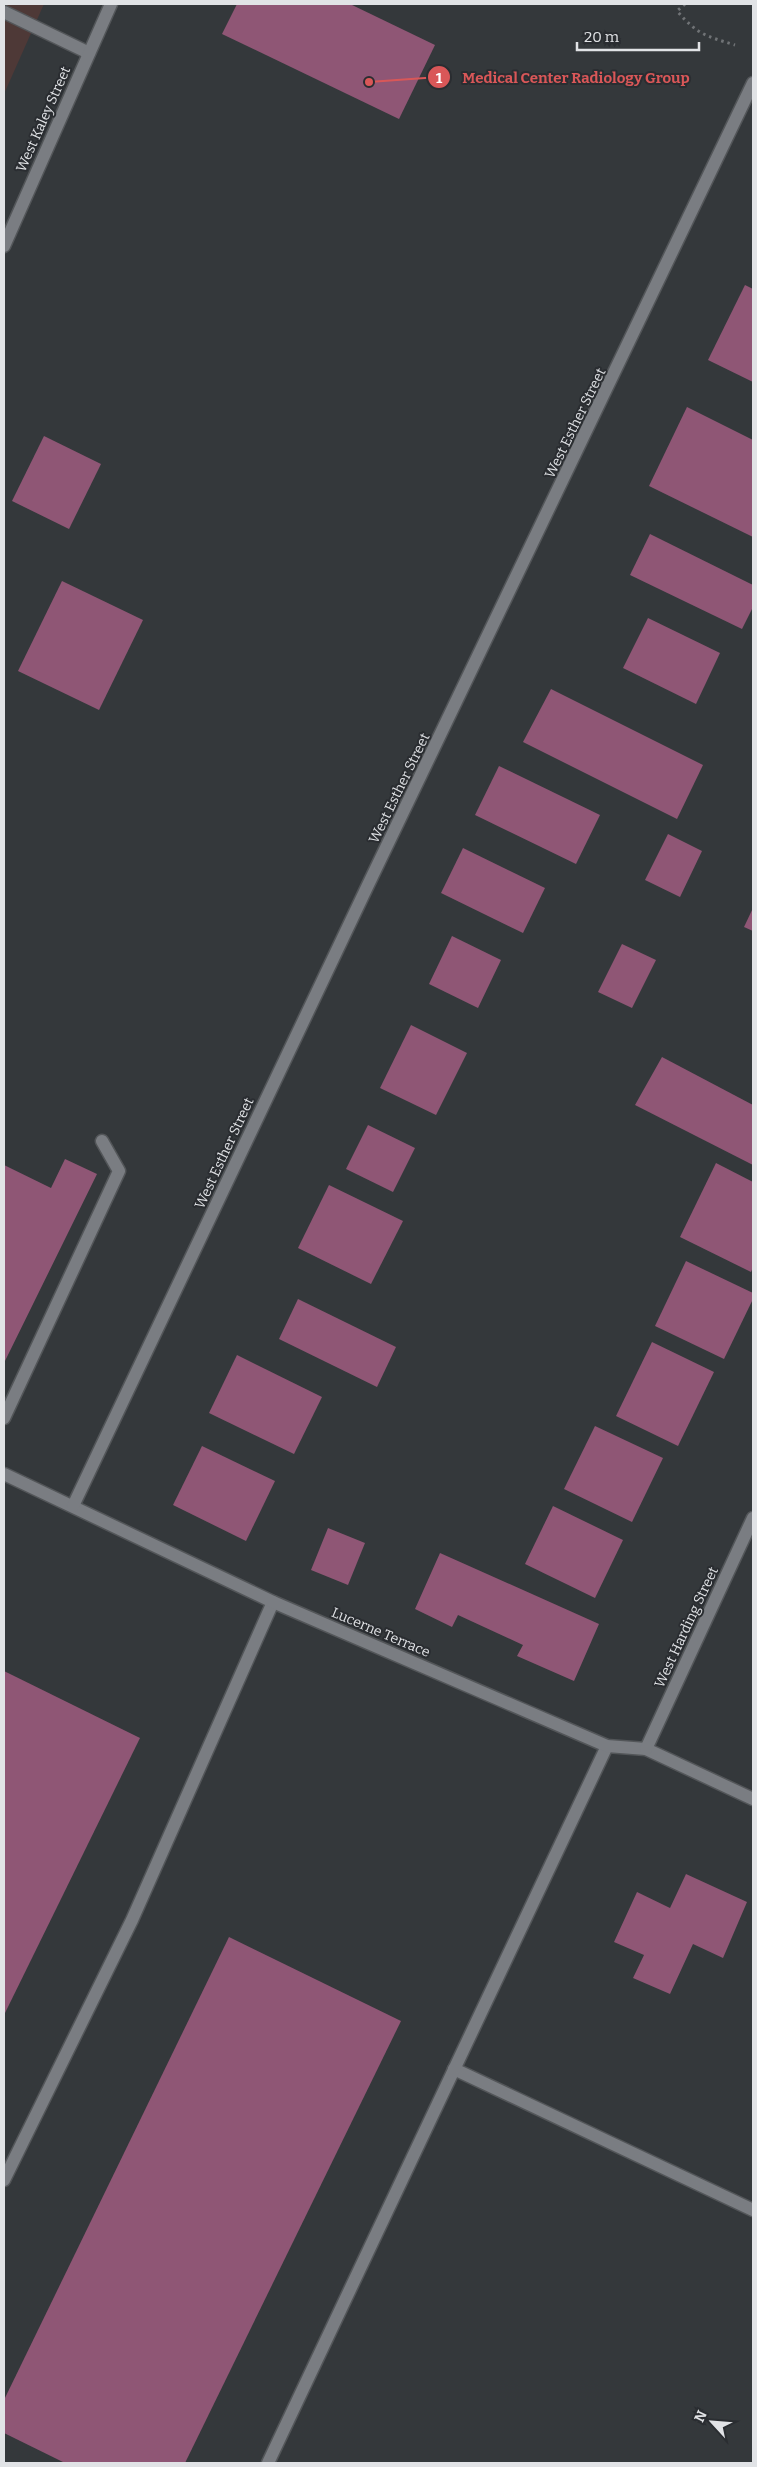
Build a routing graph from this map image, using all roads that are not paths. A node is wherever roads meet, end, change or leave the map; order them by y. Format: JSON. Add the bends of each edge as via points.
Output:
{"nodes":[{"id":1,"x":111,"y":4,"type":"edge"},
{"id":2,"x":4,"y":12,"type":"edge"},
{"id":3,"x":89,"y":53,"type":"junction"},
{"id":4,"x":753,"y":84,"type":"edge"},
{"id":5,"x":4,"y":246,"type":"edge"},
{"id":6,"x":102,"y":1142,"type":"dead end"},
{"id":7,"x":4,"y":1418,"type":"edge"},
{"id":8,"x":4,"y":1474,"type":"edge"},
{"id":9,"x":73,"y":1506,"type":"junction"},
{"id":10,"x":753,"y":1518,"type":"edge"},
{"id":11,"x":273,"y":1602,"type":"junction"},
{"id":12,"x":606,"y":1746,"type":"junction"},
{"id":13,"x":646,"y":1749,"type":"junction"},
{"id":14,"x":753,"y":1799,"type":"edge"},
{"id":15,"x":454,"y":2069,"type":"junction"},
{"id":16,"x":4,"y":2180,"type":"edge"},
{"id":17,"x":753,"y":2210,"type":"edge"},
{"id":18,"x":268,"y":2463,"type":"edge"}],
"edges":[{"from":1,"to":3,"type":"street","name":"West Kaley Street"},
{"from":2,"to":3,"type":"street"},
{"from":3,"to":5,"type":"street","name":"West Kaley Street"},
{"from":4,"to":9,"type":"street","name":"West Esther Street"},
{"from":6,"to":7,"type":"street","via":[[119,1171]]},
{"from":8,"to":9,"type":"street","name":"Lucerne Terrace"},
{"from":9,"to":11,"type":"street","name":"Lucerne Terrace"},
{"from":10,"to":13,"type":"street","name":"West Harding Street"},
{"from":11,"to":12,"type":"street","name":"Lucerne Terrace"},
{"from":11,"to":16,"type":"street","via":[[132,1920]]},
{"from":12,"to":13,"type":"street","name":"Lucerne Terrace"},
{"from":12,"to":15,"type":"street"},
{"from":13,"to":14,"type":"street","name":"Lucerne Terrace"},
{"from":15,"to":17,"type":"street"},
{"from":15,"to":18,"type":"street"}]}
